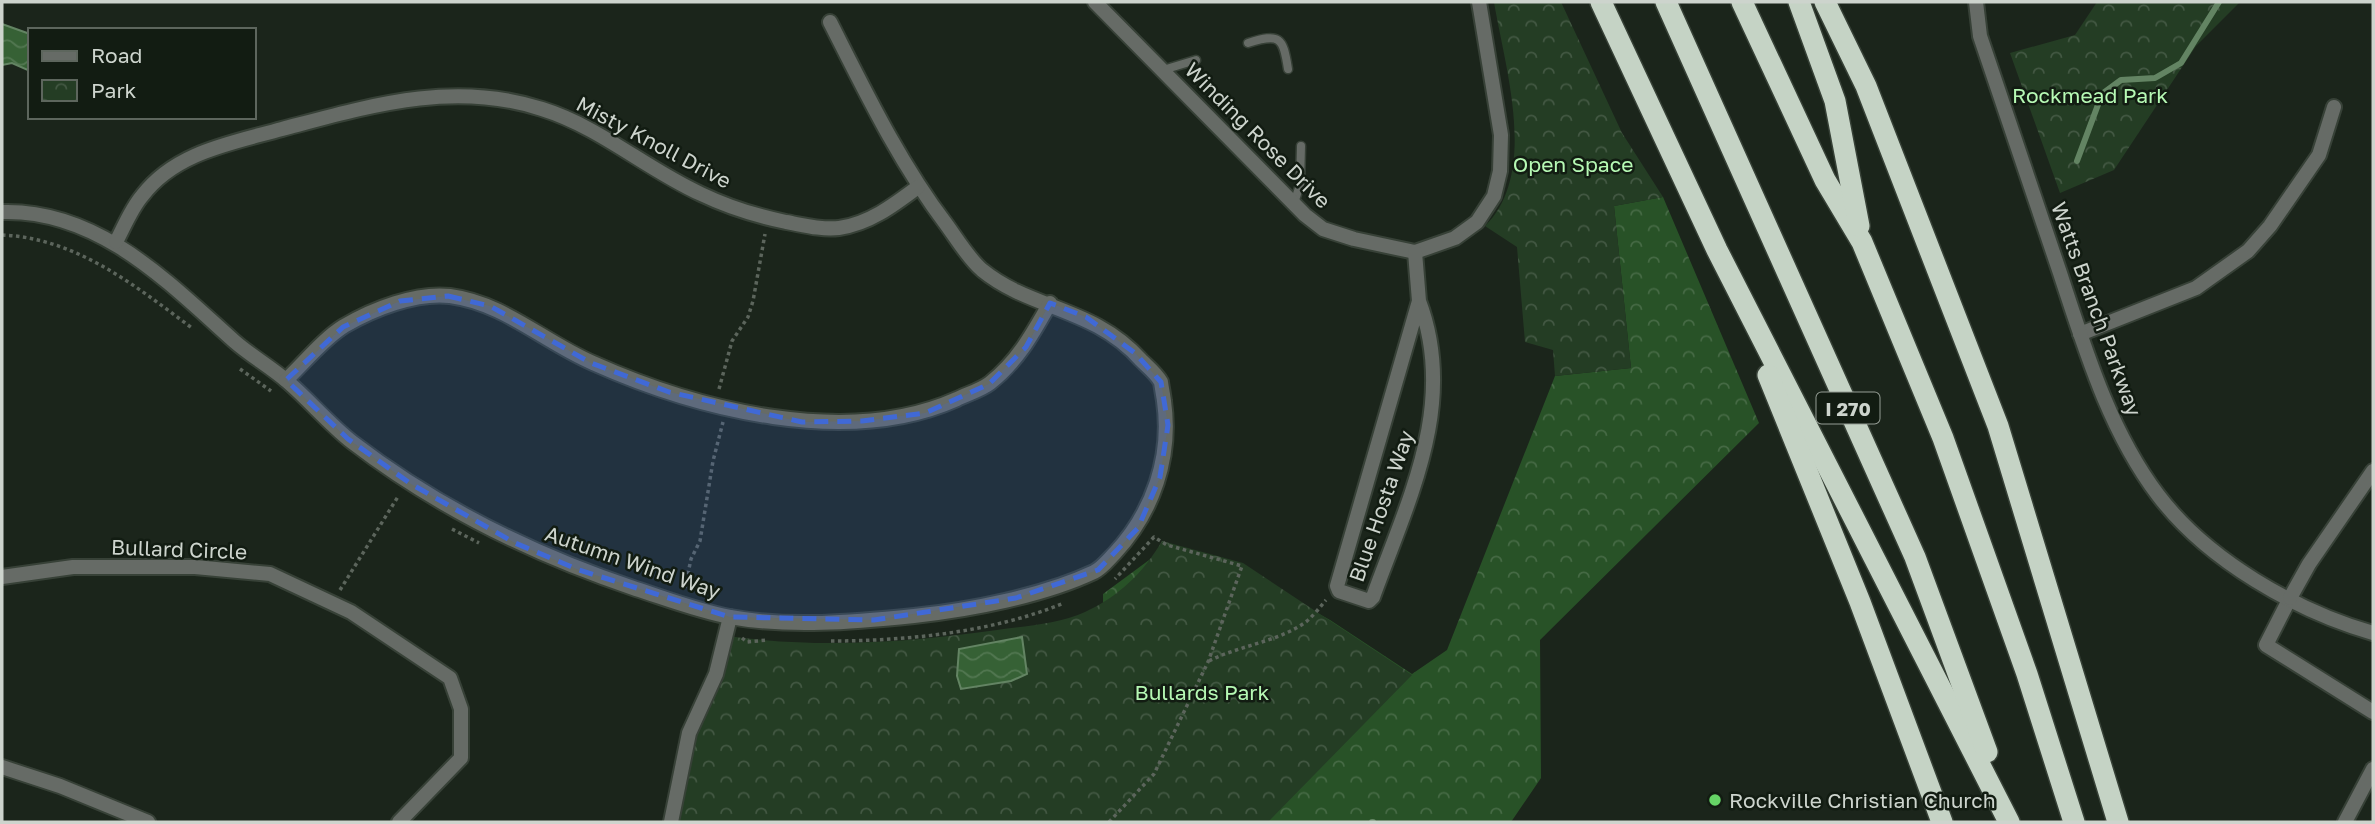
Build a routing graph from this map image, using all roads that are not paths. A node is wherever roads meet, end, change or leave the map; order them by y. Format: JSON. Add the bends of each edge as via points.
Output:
{"nodes":[{"id":1,"x":1095,"y":2,"type":"edge"},
{"id":2,"x":1479,"y":2,"type":"edge"},
{"id":3,"x":1601,"y":2,"type":"edge"},
{"id":4,"x":1666,"y":2,"type":"edge"},
{"id":5,"x":1742,"y":2,"type":"edge"},
{"id":6,"x":1799,"y":2,"type":"edge"},
{"id":7,"x":1825,"y":2,"type":"edge"},
{"id":8,"x":1976,"y":2,"type":"edge"},
{"id":9,"x":830,"y":22,"type":"dead end"},
{"id":10,"x":1248,"y":43,"type":"dead end"},
{"id":11,"x":1196,"y":60,"type":"dead end"},
{"id":12,"x":1289,"y":69,"type":"dead end"},
{"id":13,"x":1163,"y":70,"type":"junction"},
{"id":14,"x":2334,"y":107,"type":"dead end"},
{"id":15,"x":1300,"y":146,"type":"dead end"},
{"id":16,"x":918,"y":187,"type":"junction"},
{"id":17,"x":1294,"y":203,"type":"junction"},
{"id":18,"x":2,"y":212,"type":"edge"},
{"id":19,"x":116,"y":242,"type":"junction"},
{"id":20,"x":1862,"y":242,"type":"junction"},
{"id":21,"x":1717,"y":250,"type":"junction"},
{"id":22,"x":1415,"y":252,"type":"junction"},
{"id":23,"x":1419,"y":301,"type":"junction"},
{"id":24,"x":1050,"y":303,"type":"junction"},
{"id":25,"x":2080,"y":334,"type":"junction"},
{"id":26,"x":286,"y":380,"type":"junction"},
{"id":27,"x":2373,"y":471,"type":"edge"},
{"id":28,"x":2,"y":577,"type":"edge"},
{"id":29,"x":2290,"y":598,"type":"junction"},
{"id":30,"x":730,"y":617,"type":"junction"},
{"id":31,"x":2373,"y":633,"type":"edge"},
{"id":32,"x":2373,"y":712,"type":"edge"},
{"id":33,"x":2,"y":767,"type":"edge"},
{"id":34,"x":2373,"y":769,"type":"edge"},
{"id":35,"x":148,"y":822,"type":"edge"},
{"id":36,"x":399,"y":822,"type":"edge"},
{"id":37,"x":671,"y":822,"type":"edge"},
{"id":38,"x":1942,"y":822,"type":"edge"},
{"id":39,"x":2011,"y":822,"type":"edge"},
{"id":40,"x":2074,"y":822,"type":"edge"},
{"id":41,"x":2118,"y":822,"type":"edge"},
{"id":42,"x":2345,"y":822,"type":"edge"}],
"edges":[{"from":1,"to":13,"type":"street","name":"Winding Rose Drive"},
{"from":2,"to":22,"type":"street","via":[[1501,135],[1494,197],[1477,222],[1455,238]]},
{"from":3,"to":21,"type":"highway","number":"I 270"},
{"from":4,"to":39,"type":"highway","number":"I 270","via":[[1915,557]]},
{"from":5,"to":20,"type":"highway","via":[[1825,180]]},
{"from":6,"to":20,"type":"highway","via":[[1835,102]]},
{"from":7,"to":41,"type":"highway","via":[[1866,86],[1998,426]]},
{"from":8,"to":25,"type":"street","name":"Watts Branch Parkway","via":[[1980,36]]},
{"from":9,"to":16,"type":"street","name":"Autumn Wind Way"},
{"from":10,"to":12,"type":"lane","via":[[1271,36],[1280,39]]},
{"from":11,"to":13,"type":"lane"},
{"from":13,"to":17,"type":"street","name":"Winding Rose Drive"},
{"from":14,"to":25,"type":"street","via":[[2319,155],[2248,251],[2196,288]]},
{"from":15,"to":17,"type":"lane","via":[[1303,158]]},
{"from":16,"to":19,"type":"street","name":"Misty Knoll Drive","via":[[869,219],[839,228],[811,227],[768,218],[700,194],[597,132],[542,108],[482,97],[426,97],[384,101],[178,162],[142,195]]},
{"from":16,"to":24,"type":"street","name":"Autumn Wind Way","via":[[977,266],[1010,290]]},
{"from":17,"to":22,"type":"street","name":"Winding Rose Drive","via":[[1323,229]]},
{"from":18,"to":19,"type":"street","name":"Autumn Wind Way","via":[[20,211],[57,220]]},
{"from":19,"to":26,"type":"street","name":"Autumn Wind Way"},
{"from":20,"to":40,"type":"highway","via":[[1943,438]]},
{"from":21,"to":38,"type":"highway","number":"I 270","via":[[1860,602]]},
{"from":21,"to":39,"type":"highway"},
{"from":22,"to":23,"type":"street","name":"Blue Hosta Way"},
{"from":23,"to":23,"type":"street","name":"Blue Hosta Way","via":[[1338,574],[1339,591],[1369,601],[1420,465],[1433,410],[1434,352]]},
{"from":24,"to":26,"type":"street","via":[[1026,347],[989,384],[925,413],[862,421],[802,422],[668,393],[591,363],[490,306],[448,296],[400,301],[343,327]]},
{"from":24,"to":30,"type":"street","name":"Autumn Wind Way","via":[[1086,317],[1135,352],[1161,382],[1168,425],[1160,477],[1138,528],[1098,570],[1016,598],[947,612],[813,623]]},
{"from":25,"to":29,"type":"street","name":"Watts Branch Parkway","via":[[2119,433],[2158,496],[2219,556],[2251,579]]},
{"from":26,"to":30,"type":"street","name":"Autumn Wind Way","via":[[348,439],[408,482],[515,543],[579,570]]},
{"from":27,"to":29,"type":"street"},
{"from":28,"to":36,"type":"street","name":"Bullard Circle","via":[[73,568],[195,567],[270,574],[332,603],[450,678],[461,709],[461,758]]},
{"from":29,"to":31,"type":"street","name":"Watts Branch Parkway","via":[[2338,623]]},
{"from":29,"to":32,"type":"street","via":[[2266,645]]},
{"from":30,"to":37,"type":"street","via":[[716,674],[689,733]]},
{"from":33,"to":35,"type":"street"},
{"from":34,"to":42,"type":"street"}]}
